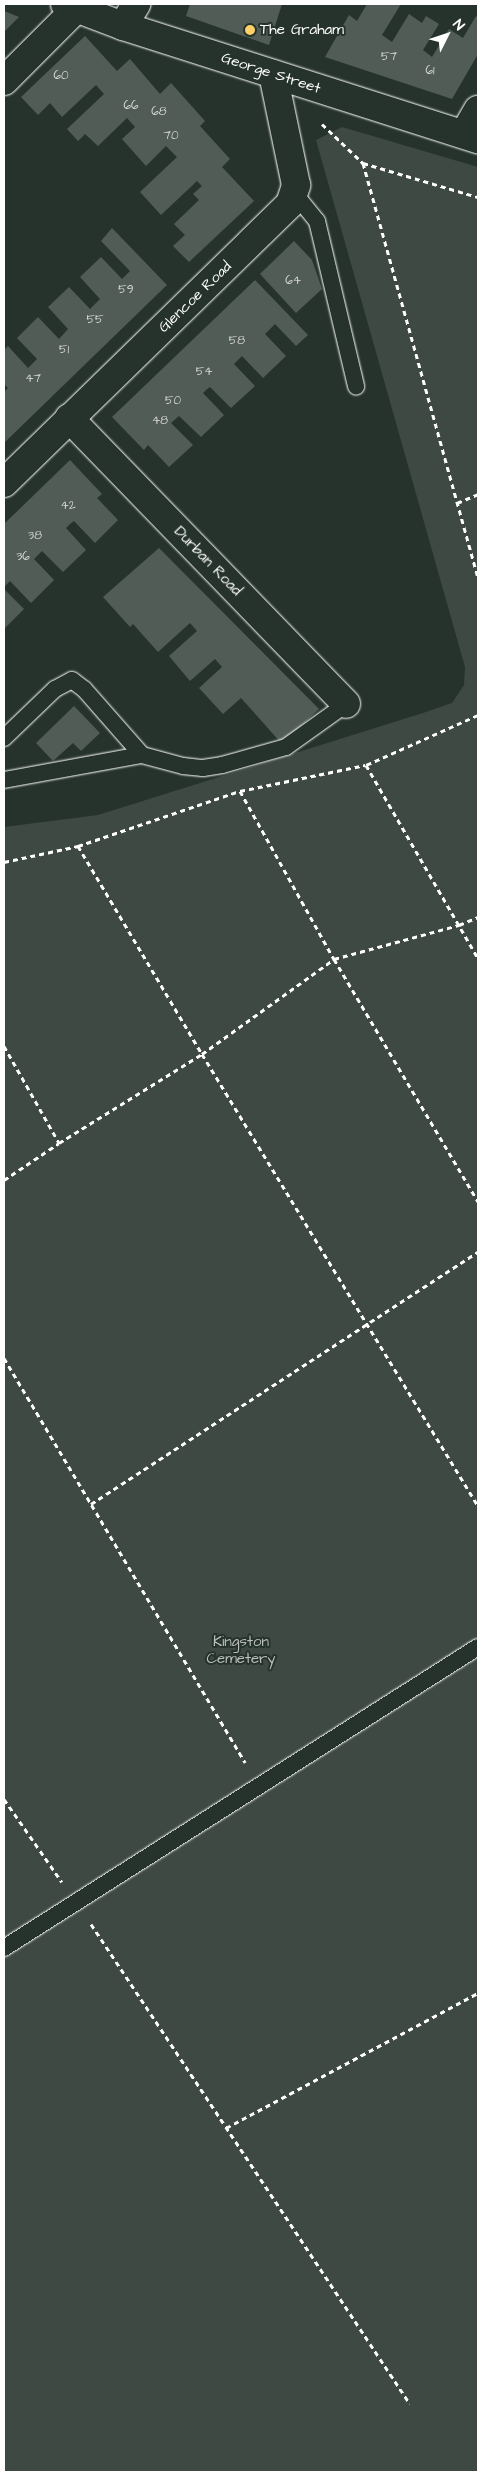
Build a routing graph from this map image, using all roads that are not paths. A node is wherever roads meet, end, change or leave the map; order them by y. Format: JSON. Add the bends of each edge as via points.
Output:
{"nodes":[{"id":1,"x":71,"y":6,"type":"edge"},
{"id":2,"x":129,"y":15,"type":"edge"},
{"id":3,"x":273,"y":74,"type":"junction"},
{"id":4,"x":4,"y":81,"type":"edge"},
{"id":5,"x":478,"y":110,"type":"edge"},
{"id":6,"x":471,"y":136,"type":"edge"},
{"id":7,"x":295,"y":194,"type":"junction"},
{"id":8,"x":356,"y":386,"type":"dead end"},
{"id":9,"x":70,"y":418,"type":"junction"},
{"id":10,"x":4,"y":483,"type":"edge"},
{"id":11,"x":346,"y":704,"type":"joint"},
{"id":12,"x":4,"y":738,"type":"edge"},
{"id":13,"x":142,"y":755,"type":"junction"},
{"id":14,"x":4,"y":780,"type":"edge"},
{"id":15,"x":478,"y":1647,"type":"edge"},
{"id":16,"x":4,"y":1948,"type":"edge"}],
"edges":[{"from":1,"to":2,"type":"street","name":"George Street"},
{"from":1,"to":4,"type":"street"},
{"from":2,"to":3,"type":"street","name":"George Street"},
{"from":3,"to":6,"type":"street","name":"George Street"},
{"from":3,"to":7,"type":"street","via":[[296,185]]},
{"from":5,"to":6,"type":"street"},
{"from":7,"to":8,"type":"lane","via":[[317,221]]},
{"from":7,"to":9,"type":"street","name":"Glencoe Road","via":[[290,204]]},
{"from":9,"to":10,"type":"street","name":"Glencoe Road"},
{"from":9,"to":11,"type":"street","name":"Durban Road"},
{"from":11,"to":13,"type":"lane","via":[[286,747],[222,765],[203,768],[183,766]]},
{"from":12,"to":13,"type":"lane","via":[[55,689],[72,680],[84,689]]},
{"from":13,"to":14,"type":"lane"},
{"from":15,"to":16,"type":"lane"}]}
